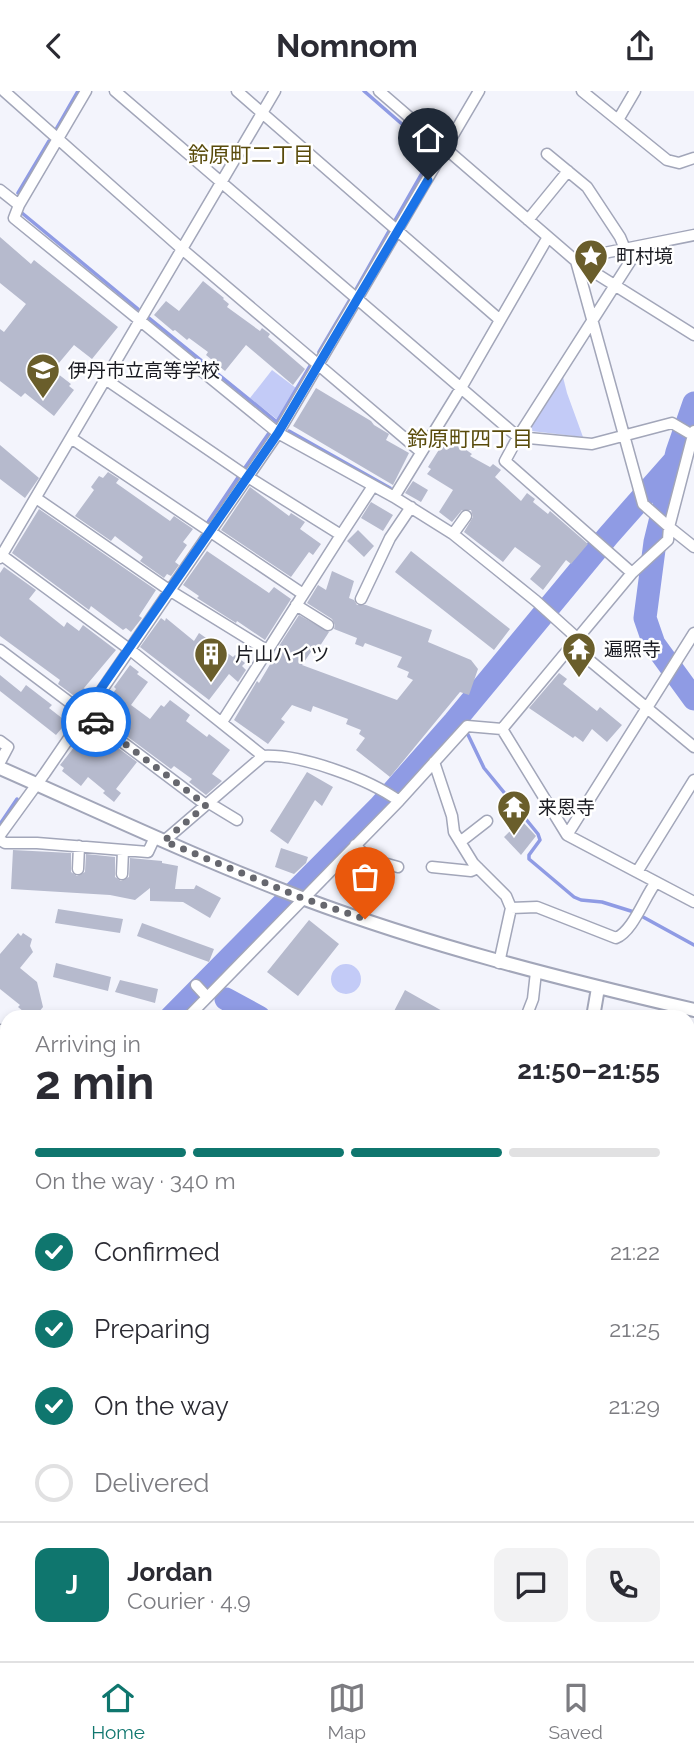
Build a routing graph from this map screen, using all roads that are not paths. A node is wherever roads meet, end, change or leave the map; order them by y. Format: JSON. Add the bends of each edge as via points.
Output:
{"nodes":[{"id":1,"x":4,"y":91,"type":"edge"},
{"id":2,"x":86,"y":91,"type":"edge"},
{"id":3,"x":115,"y":91,"type":"edge"},
{"id":4,"x":237,"y":91,"type":"edge"},
{"id":5,"x":275,"y":91,"type":"edge"},
{"id":6,"x":379,"y":91,"type":"edge"},
{"id":7,"x":479,"y":91,"type":"edge"},
{"id":8,"x":582,"y":91,"type":"edge"},
{"id":9,"x":635,"y":91,"type":"edge"},
{"id":10,"x":262,"y":113,"type":"junction"},
{"id":11,"x":618,"y":120,"type":"junction"},
{"id":12,"x":58,"y":141,"type":"junction"},
{"id":13,"x":445,"y":148,"type":"junction"},
{"id":14,"x":547,"y":154,"type":"dead end"},
{"id":15,"x":694,"y":158,"type":"edge"},
{"id":16,"x":568,"y":171,"type":"junction"},
{"id":17,"x":221,"y":182,"type":"junction"},
{"id":18,"x":0,"y":190,"type":"edge"},
{"id":19,"x":19,"y":205,"type":"junction"},
{"id":20,"x":528,"y":220,"type":"junction"},
{"id":21,"x":398,"y":231,"type":"junction"},
{"id":22,"x":694,"y":235,"type":"edge"},
{"id":23,"x":548,"y":237,"type":"junction"},
{"id":24,"x":640,"y":246,"type":"junction"},
{"id":25,"x":182,"y":249,"type":"junction"},
{"id":26,"x":625,"y":249,"type":"junction"},
{"id":27,"x":576,"y":261,"type":"junction"},
{"id":28,"x":614,"y":284,"type":"junction"},
{"id":29,"x":358,"y":299,"type":"junction"},
{"id":30,"x":140,"y":320,"type":"junction"},
{"id":31,"x":500,"y":320,"type":"junction"},
{"id":32,"x":591,"y":322,"type":"junction"},
{"id":33,"x":694,"y":335,"type":"edge"},
{"id":34,"x":319,"y":365,"type":"junction"},
{"id":35,"x":105,"y":379,"type":"junction"},
{"id":36,"x":461,"y":388,"type":"junction"},
{"id":37,"x":690,"y":432,"type":"edge"},
{"id":38,"x":278,"y":433,"type":"junction"},
{"id":39,"x":624,"y":436,"type":"junction"},
{"id":40,"x":518,"y":437,"type":"junction"},
{"id":41,"x":71,"y":438,"type":"junction"},
{"id":42,"x":421,"y":452,"type":"junction"},
{"id":43,"x":248,"y":477,"type":"junction"},
{"id":44,"x":373,"y":486,"type":"junction"},
{"id":45,"x":394,"y":497,"type":"junction"},
{"id":46,"x":36,"y":498,"type":"junction"},
{"id":47,"x":411,"y":507,"type":"junction"},
{"id":48,"x":466,"y":516,"type":"dead end"},
{"id":49,"x":665,"y":523,"type":"junction"},
{"id":50,"x":209,"y":533,"type":"junction"},
{"id":51,"x":453,"y":534,"type":"junction"},
{"id":52,"x":341,"y":535,"type":"junction"},
{"id":53,"x":694,"y":547,"type":"edge"},
{"id":54,"x":1,"y":556,"type":"edge"},
{"id":55,"x":632,"y":573,"type":"junction"},
{"id":56,"x":169,"y":590,"type":"junction"},
{"id":57,"x":303,"y":594,"type":"junction"},
{"id":58,"x":362,"y":600,"type":"dead end"},
{"id":59,"x":296,"y":605,"type":"junction"},
{"id":60,"x":328,"y":625,"type":"dead end"},
{"id":61,"x":694,"y":633,"type":"edge"},
{"id":62,"x":574,"y":641,"type":"junction"},
{"id":63,"x":129,"y":649,"type":"junction"},
{"id":64,"x":0,"y":650,"type":"edge"},
{"id":65,"x":268,"y":652,"type":"junction"},
{"id":66,"x":646,"y":708,"type":"junction"},
{"id":67,"x":84,"y":713,"type":"junction"},
{"id":68,"x":222,"y":722,"type":"junction"},
{"id":69,"x":502,"y":729,"type":"junction"},
{"id":70,"x":0,"y":741,"type":"edge"},
{"id":71,"x":694,"y":747,"type":"edge"},
{"id":72,"x":263,"y":757,"type":"junction"},
{"id":73,"x":0,"y":762,"type":"edge"},
{"id":74,"x":434,"y":762,"type":"junction"},
{"id":75,"x":0,"y":768,"type":"edge"},
{"id":76,"x":694,"y":780,"type":"edge"},
{"id":77,"x":37,"y":784,"type":"junction"},
{"id":78,"x":399,"y":801,"type":"junction"},
{"id":79,"x":208,"y":804,"type":"junction"},
{"id":80,"x":237,"y":820,"type":"dead end"},
{"id":81,"x":487,"y":821,"type":"dead end"},
{"id":82,"x":567,"y":835,"type":"junction"},
{"id":83,"x":0,"y":837,"type":"edge"},
{"id":84,"x":160,"y":839,"type":"junction"},
{"id":85,"x":460,"y":842,"type":"junction"},
{"id":86,"x":355,"y":845,"type":"junction"},
{"id":87,"x":79,"y":846,"type":"junction"},
{"id":88,"x":123,"y":850,"type":"junction"},
{"id":89,"x":398,"y":867,"type":"dead end"},
{"id":90,"x":432,"y":867,"type":"dead end"},
{"id":91,"x":478,"y":868,"type":"junction"},
{"id":92,"x":78,"y":869,"type":"dead end"},
{"id":93,"x":637,"y":872,"type":"junction"},
{"id":94,"x":122,"y":874,"type":"dead end"},
{"id":95,"x":656,"y":882,"type":"junction"},
{"id":96,"x":302,"y":898,"type":"junction"},
{"id":97,"x":694,"y":902,"type":"edge"},
{"id":98,"x":511,"y":908,"type":"junction"},
{"id":99,"x":499,"y":963,"type":"junction"},
{"id":100,"x":536,"y":972,"type":"junction"},
{"id":101,"x":598,"y":988,"type":"junction"},
{"id":102,"x":192,"y":1010,"type":"edge"},
{"id":103,"x":529,"y":1010,"type":"edge"},
{"id":104,"x":594,"y":1010,"type":"edge"},
{"id":105,"x":694,"y":1010,"type":"edge"}],
"edges":[{"from":1,"to":12,"type":"street"},
{"from":2,"to":12,"type":"street"},
{"from":3,"to":17,"type":"street"},
{"from":4,"to":10,"type":"street"},
{"from":5,"to":10,"type":"street"},
{"from":6,"to":13,"type":"street"},
{"from":7,"to":13,"type":"street"},
{"from":8,"to":11,"type":"street"},
{"from":9,"to":11,"type":"street"},
{"from":10,"to":17,"type":"street"},
{"from":10,"to":21,"type":"street"},
{"from":11,"to":15,"type":"street","via":[[667,160],[679,163]]},
{"from":12,"to":19,"type":"street"},
{"from":12,"to":25,"type":"street"},
{"from":13,"to":20,"type":"street"},
{"from":13,"to":21,"type":"street"},
{"from":14,"to":16,"type":"street"},
{"from":16,"to":20,"type":"street"},
{"from":16,"to":26,"type":"street","via":[[587,187]]},
{"from":17,"to":25,"type":"street"},
{"from":17,"to":29,"type":"street"},
{"from":18,"to":19,"type":"street"},
{"from":19,"to":30,"type":"street","via":[[14,218]]},
{"from":20,"to":23,"type":"street"},
{"from":21,"to":29,"type":"street"},
{"from":21,"to":31,"type":"street"},
{"from":22,"to":24,"type":"street"},
{"from":23,"to":27,"type":"street"},
{"from":23,"to":31,"type":"street"},
{"from":24,"to":26,"type":"street"},
{"from":24,"to":28,"type":"street"},
{"from":25,"to":30,"type":"street"},
{"from":25,"to":34,"type":"street"},
{"from":26,"to":27,"type":"street"},
{"from":27,"to":28,"type":"street"},
{"from":27,"to":32,"type":"street"},
{"from":28,"to":32,"type":"street"},
{"from":28,"to":33,"type":"street"},
{"from":29,"to":34,"type":"street"},
{"from":29,"to":36,"type":"street"},
{"from":30,"to":35,"type":"street"},
{"from":30,"to":38,"type":"street"},
{"from":31,"to":36,"type":"street"},
{"from":32,"to":39,"type":"street"},
{"from":32,"to":40,"type":"street"},
{"from":34,"to":38,"type":"street"},
{"from":34,"to":42,"type":"street"},
{"from":35,"to":41,"type":"street"},
{"from":35,"to":43,"type":"street"},
{"from":36,"to":40,"type":"street"},
{"from":36,"to":42,"type":"street"},
{"from":37,"to":39,"type":"street","via":[[672,423]]},
{"from":37,"to":49,"type":"street"},
{"from":38,"to":43,"type":"street"},
{"from":38,"to":44,"type":"street"},
{"from":39,"to":40,"type":"street","via":[[592,444]]},
{"from":39,"to":49,"type":"street","via":[[642,499]]},
{"from":40,"to":55,"type":"street","via":[[505,461]]},
{"from":41,"to":46,"type":"street"},
{"from":41,"to":50,"type":"street"},
{"from":42,"to":45,"type":"street"},
{"from":43,"to":50,"type":"street"},
{"from":43,"to":52,"type":"street"},
{"from":44,"to":45,"type":"street"},
{"from":44,"to":52,"type":"street"},
{"from":45,"to":47,"type":"street"},
{"from":46,"to":54,"type":"street"},
{"from":46,"to":56,"type":"street"},
{"from":47,"to":51,"type":"street"},
{"from":47,"to":58,"type":"street","via":[[390,538]]},
{"from":48,"to":51,"type":"street"},
{"from":49,"to":53,"type":"street"},
{"from":49,"to":55,"type":"street","via":[[668,540]]},
{"from":50,"to":56,"type":"street"},
{"from":50,"to":57,"type":"street"},
{"from":51,"to":62,"type":"street","via":[[515,583]]},
{"from":52,"to":57,"type":"street"},
{"from":54,"to":63,"type":"street"},
{"from":55,"to":62,"type":"street"},
{"from":56,"to":63,"type":"street"},
{"from":56,"to":65,"type":"street"},
{"from":57,"to":59,"type":"street"},
{"from":59,"to":60,"type":"street"},
{"from":59,"to":65,"type":"street"},
{"from":61,"to":66,"type":"street"},
{"from":62,"to":66,"type":"street"},
{"from":62,"to":69,"type":"street"},
{"from":63,"to":67,"type":"street"},
{"from":63,"to":68,"type":"street"},
{"from":64,"to":67,"type":"street"},
{"from":65,"to":68,"type":"street"},
{"from":66,"to":71,"type":"street"},
{"from":66,"to":82,"type":"street"},
{"from":67,"to":77,"type":"street"},
{"from":67,"to":79,"type":"street"},
{"from":68,"to":72,"type":"street"},
{"from":69,"to":74,"type":"street","via":[[467,726]]},
{"from":69,"to":82,"type":"street"},
{"from":70,"to":73,"type":"street","via":[[8,747]]},
{"from":72,"to":78,"type":"street","via":[[281,755],[332,770],[383,789]]},
{"from":72,"to":79,"type":"street"},
{"from":74,"to":78,"type":"street"},
{"from":74,"to":85,"type":"street"},
{"from":75,"to":77,"type":"street"},
{"from":76,"to":93,"type":"street"},
{"from":77,"to":83,"type":"street"},
{"from":77,"to":84,"type":"street"},
{"from":78,"to":86,"type":"street"},
{"from":79,"to":80,"type":"street"},
{"from":79,"to":84,"type":"street"},
{"from":81,"to":85,"type":"street"},
{"from":82,"to":93,"type":"street"},
{"from":83,"to":87,"type":"street","via":[[5,843]]},
{"from":84,"to":88,"type":"street","via":[[148,852]]},
{"from":84,"to":96,"type":"street"},
{"from":85,"to":91,"type":"street"},
{"from":86,"to":89,"type":"street","via":[[369,859]]},
{"from":86,"to":96,"type":"street"},
{"from":87,"to":88,"type":"street"},
{"from":87,"to":92,"type":"street"},
{"from":88,"to":94,"type":"street"},
{"from":90,"to":91,"type":"street"},
{"from":91,"to":98,"type":"street"},
{"from":93,"to":95,"type":"street"},
{"from":95,"to":97,"type":"street"},
{"from":95,"to":98,"type":"street","via":[[636,918],[616,938],[537,907]]},
{"from":96,"to":99,"type":"street"},
{"from":96,"to":102,"type":"street","via":[[202,991]]},
{"from":98,"to":99,"type":"street"},
{"from":99,"to":100,"type":"street"},
{"from":100,"to":101,"type":"street"},
{"from":100,"to":103,"type":"street"},
{"from":101,"to":104,"type":"street"},
{"from":101,"to":105,"type":"street"}]}
